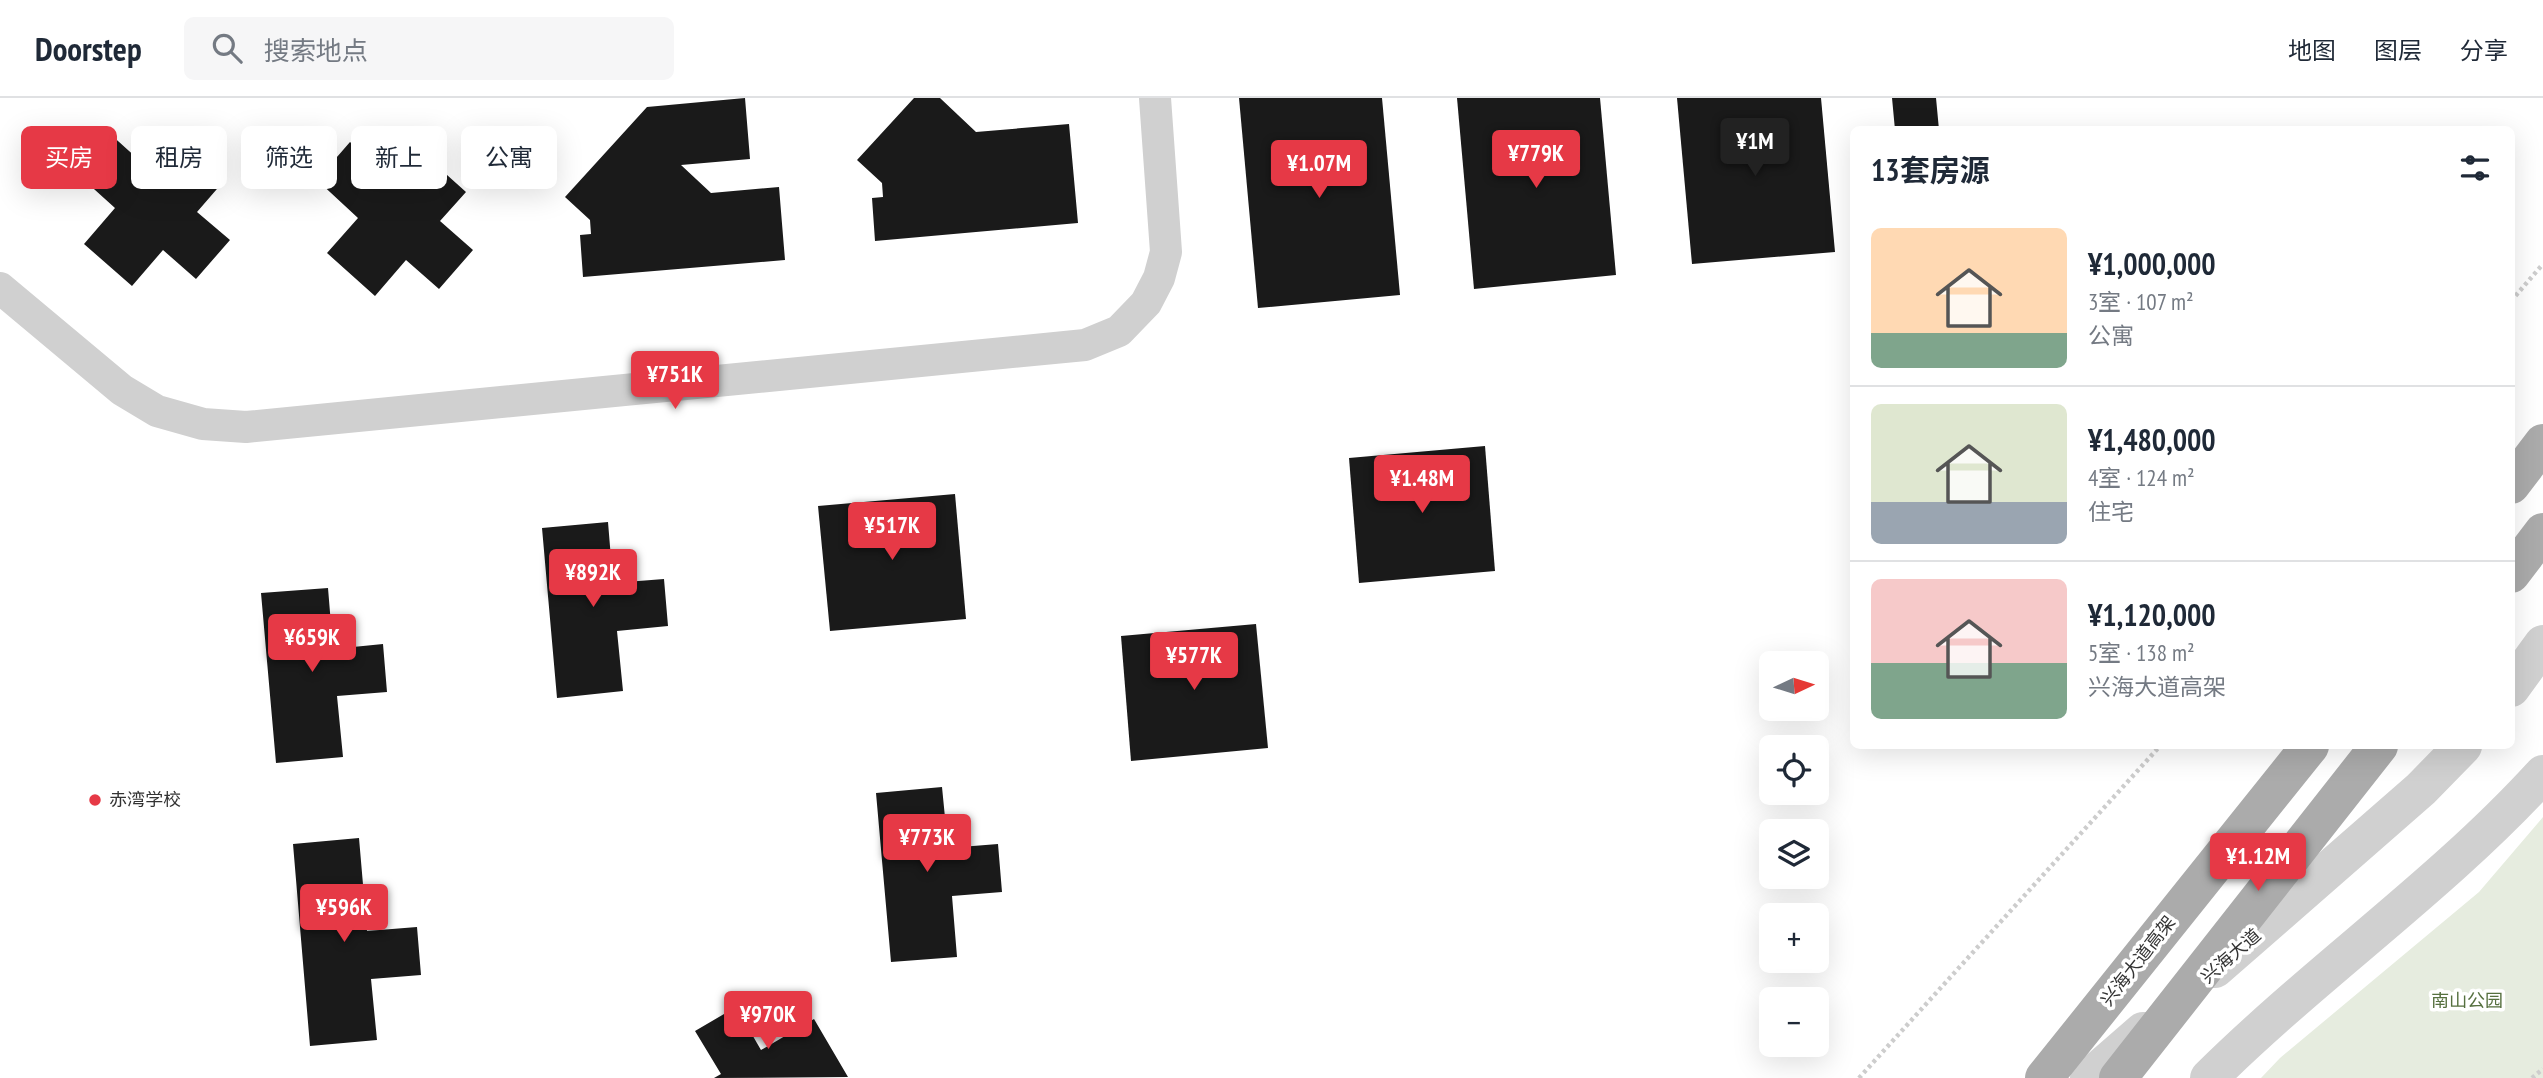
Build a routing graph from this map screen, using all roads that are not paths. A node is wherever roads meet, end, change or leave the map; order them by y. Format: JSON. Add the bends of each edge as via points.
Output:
{"nodes":[{"id":1,"x":1155,"y":98,"type":"edge"},
{"id":2,"x":0,"y":288,"type":"edge"},
{"id":3,"x":2543,"y":443,"type":"edge"},
{"id":4,"x":2515,"y":480,"type":"edge"},
{"id":5,"x":2543,"y":532,"type":"edge"},
{"id":6,"x":2515,"y":569,"type":"edge"},
{"id":7,"x":2543,"y":644,"type":"edge"},
{"id":8,"x":2515,"y":682,"type":"edge"},
{"id":9,"x":2308,"y":749,"type":"edge"},
{"id":10,"x":2377,"y":749,"type":"edge"},
{"id":11,"x":2460,"y":749,"type":"edge"},
{"id":12,"x":2543,"y":774,"type":"edge"},
{"id":13,"x":2044,"y":1078,"type":"edge"},
{"id":14,"x":2089,"y":1078,"type":"edge"},
{"id":15,"x":2118,"y":1078,"type":"edge"},
{"id":16,"x":2209,"y":1078,"type":"edge"}],
"edges":[{"from":1,"to":2,"type":"street","via":[[1166,252],[1159,278],[1146,303],[1119,331],[1085,345],[246,427],[203,424],[157,411],[122,390]]},
{"from":3,"to":4,"type":"main road"},
{"from":5,"to":6,"type":"main road"},
{"from":7,"to":8,"type":"street"},
{"from":9,"to":13,"type":"main road","name":"兴海大道高架"},
{"from":10,"to":15,"type":"main road","bridge":true},
{"from":11,"to":14,"type":"street","name":"兴海大道","via":[[2411,798]]},
{"from":12,"to":16,"type":"street","via":[[2500,821]]}]}
